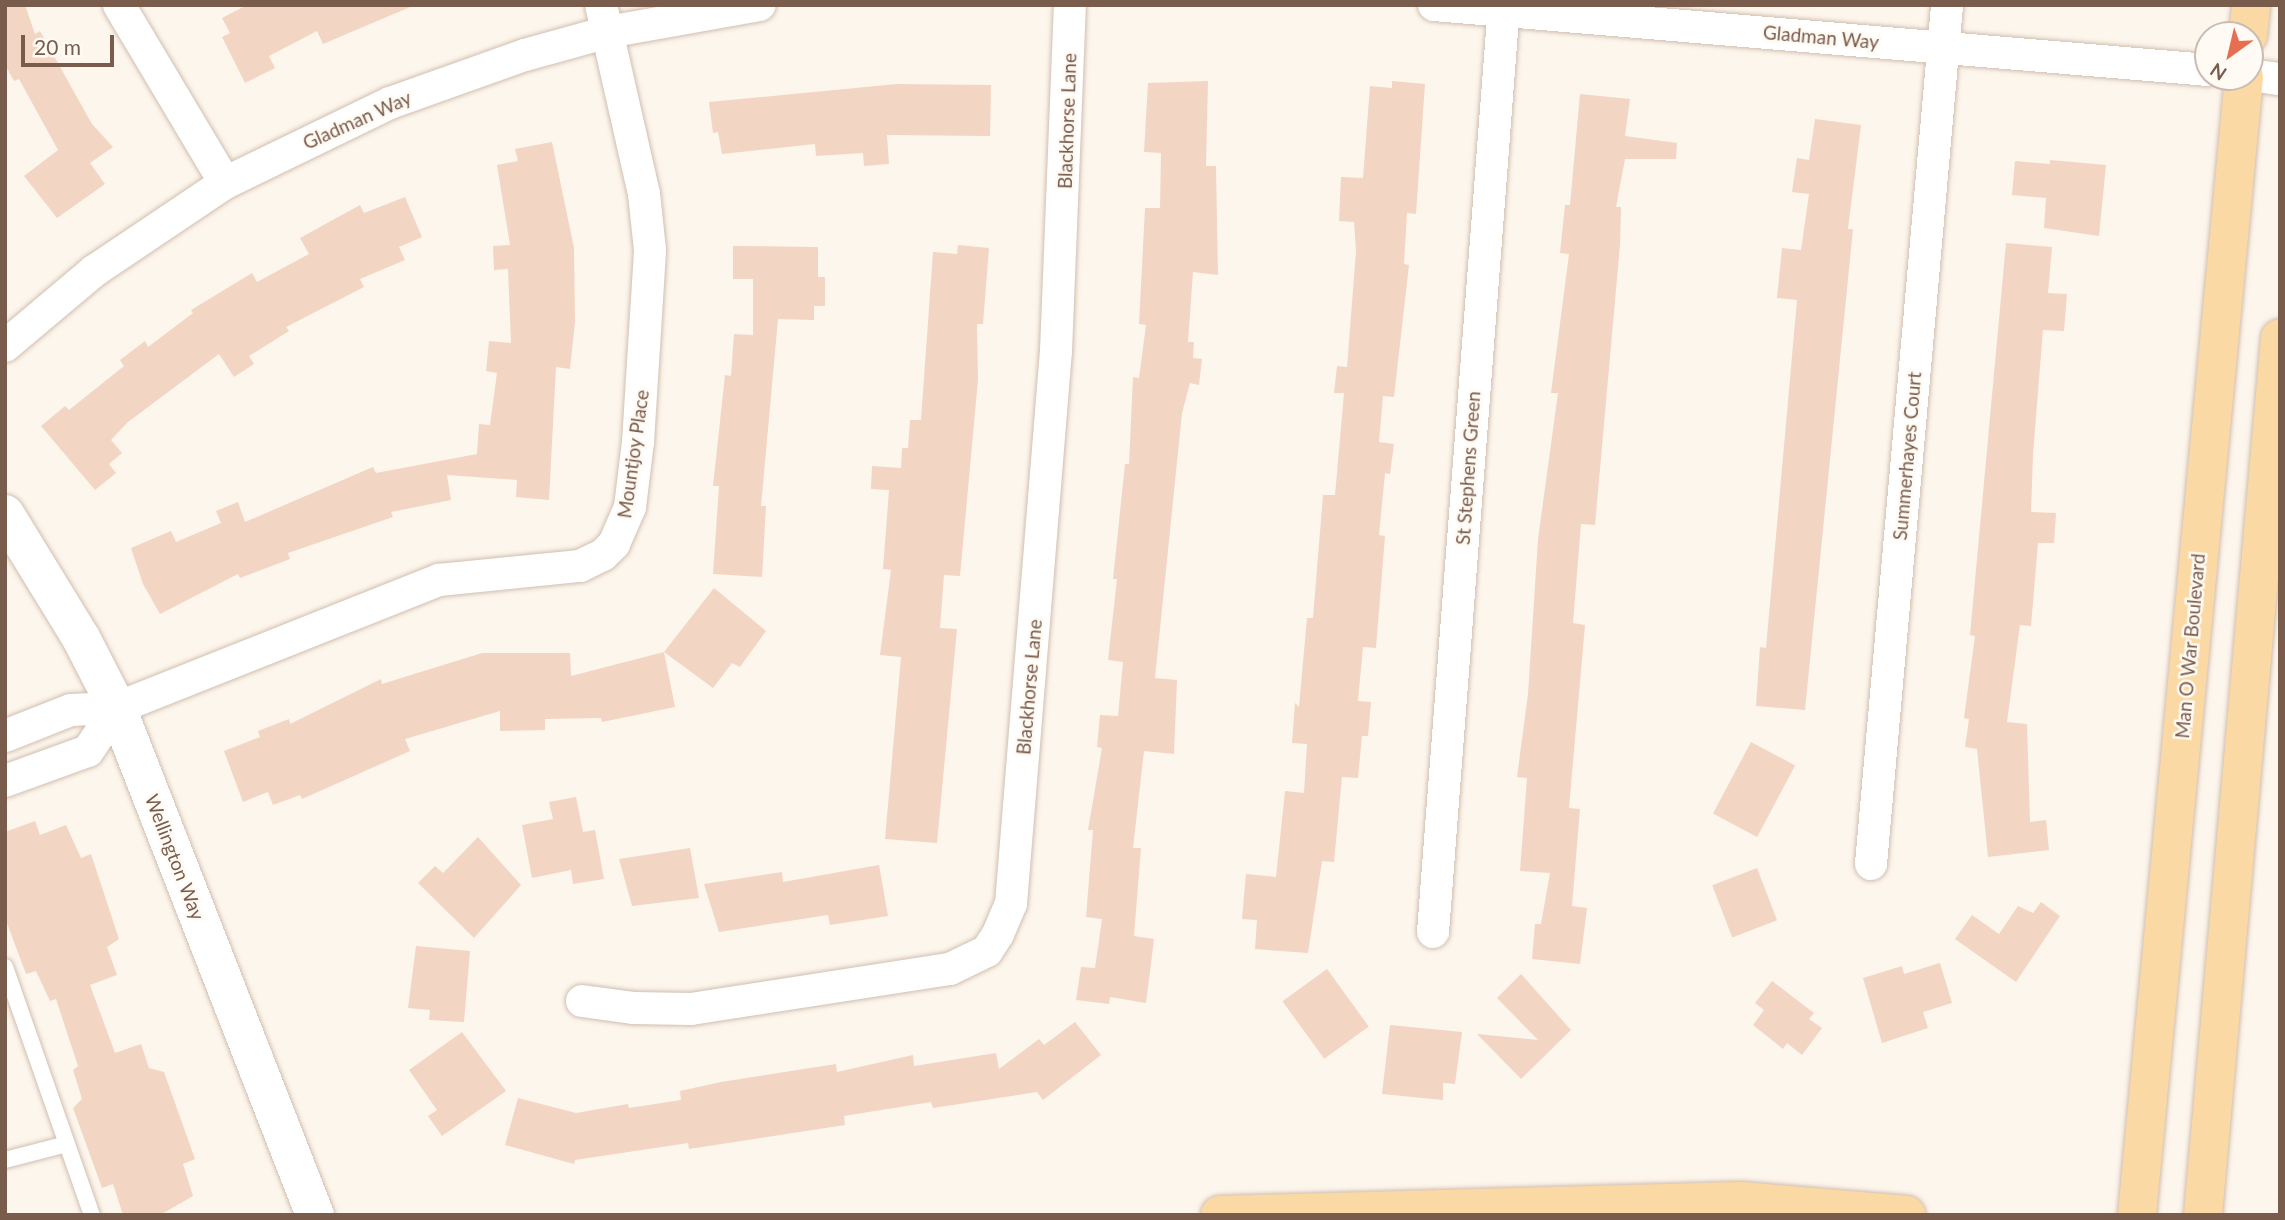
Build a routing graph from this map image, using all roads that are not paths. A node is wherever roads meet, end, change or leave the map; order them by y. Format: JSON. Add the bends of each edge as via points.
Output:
{"nodes":[{"id":1,"x":119,"y":5,"type":"edge"},
{"id":2,"x":760,"y":5,"type":"edge"},
{"id":3,"x":1070,"y":5,"type":"edge"},
{"id":4,"x":1434,"y":5,"type":"edge"},
{"id":5,"x":1947,"y":5,"type":"edge"},
{"id":6,"x":1503,"y":7,"type":"edge"},
{"id":7,"x":604,"y":18,"type":"edge"},
{"id":8,"x":1943,"y":48,"type":"junction"},
{"id":9,"x":2194,"y":69,"type":"edge"},
{"id":10,"x":2243,"y":91,"type":"edge"},
{"id":11,"x":225,"y":183,"type":"junction"},
{"id":12,"x":2280,"y":338,"type":"edge"},
{"id":13,"x":5,"y":346,"type":"edge"},
{"id":14,"x":5,"y":514,"type":"edge"},
{"id":15,"x":117,"y":708,"type":"junction"},
{"id":16,"x":5,"y":736,"type":"edge"},
{"id":17,"x":5,"y":782,"type":"edge"},
{"id":18,"x":1871,"y":864,"type":"dead end"},
{"id":19,"x":1433,"y":932,"type":"dead end"},
{"id":20,"x":5,"y":967,"type":"edge"},
{"id":21,"x":583,"y":1001,"type":"dead end"},
{"id":22,"x":67,"y":1144,"type":"junction"},
{"id":23,"x":5,"y":1160,"type":"edge"},
{"id":24,"x":92,"y":1215,"type":"edge"},
{"id":25,"x":315,"y":1215,"type":"edge"},
{"id":26,"x":1220,"y":1215,"type":"edge"},
{"id":27,"x":1906,"y":1215,"type":"edge"},
{"id":28,"x":2137,"y":1215,"type":"edge"},
{"id":29,"x":2203,"y":1215,"type":"edge"}],
"edges":[{"from":1,"to":11,"type":"street"},
{"from":2,"to":7,"type":"street","name":"Gladman Way"},
{"from":3,"to":21,"type":"street","name":"Blackhorse Lane","via":[[1056,351],[1011,904],[998,934],[987,951],[950,969],[691,1009]]},
{"from":4,"to":6,"type":"street","name":"Gladman Way"},
{"from":5,"to":8,"type":"street","name":"Summerhayes Court"},
{"from":6,"to":8,"type":"street","name":"Gladman Way"},
{"from":6,"to":19,"type":"street","name":"St Stephens Green"},
{"from":7,"to":11,"type":"street","name":"Gladman Way","via":[[524,55],[390,103]]},
{"from":7,"to":15,"type":"street","name":"Mountjoy Place","via":[[644,194],[650,250],[638,442],[630,507],[614,544],[580,566],[439,580],[392,595]]},
{"from":8,"to":9,"type":"street","name":"Gladman Way"},
{"from":8,"to":18,"type":"street","name":"Summerhayes Court"},
{"from":10,"to":28,"type":"main road","name":"Man O War Boulevard"},
{"from":11,"to":13,"type":"street","name":"Gladman Way","via":[[94,271]]},
{"from":12,"to":29,"type":"main road"},
{"from":14,"to":15,"type":"street","name":"Wellington Way","via":[[69,617]]},
{"from":15,"to":16,"type":"street","via":[[71,710]]},
{"from":15,"to":17,"type":"street","via":[[88,751]]},
{"from":15,"to":25,"type":"street","name":"Wellington Way"},
{"from":20,"to":22,"type":"lane"},
{"from":22,"to":23,"type":"lane"},
{"from":22,"to":24,"type":"lane"},
{"from":26,"to":27,"type":"main road","via":[[1741,1201]]}]}
